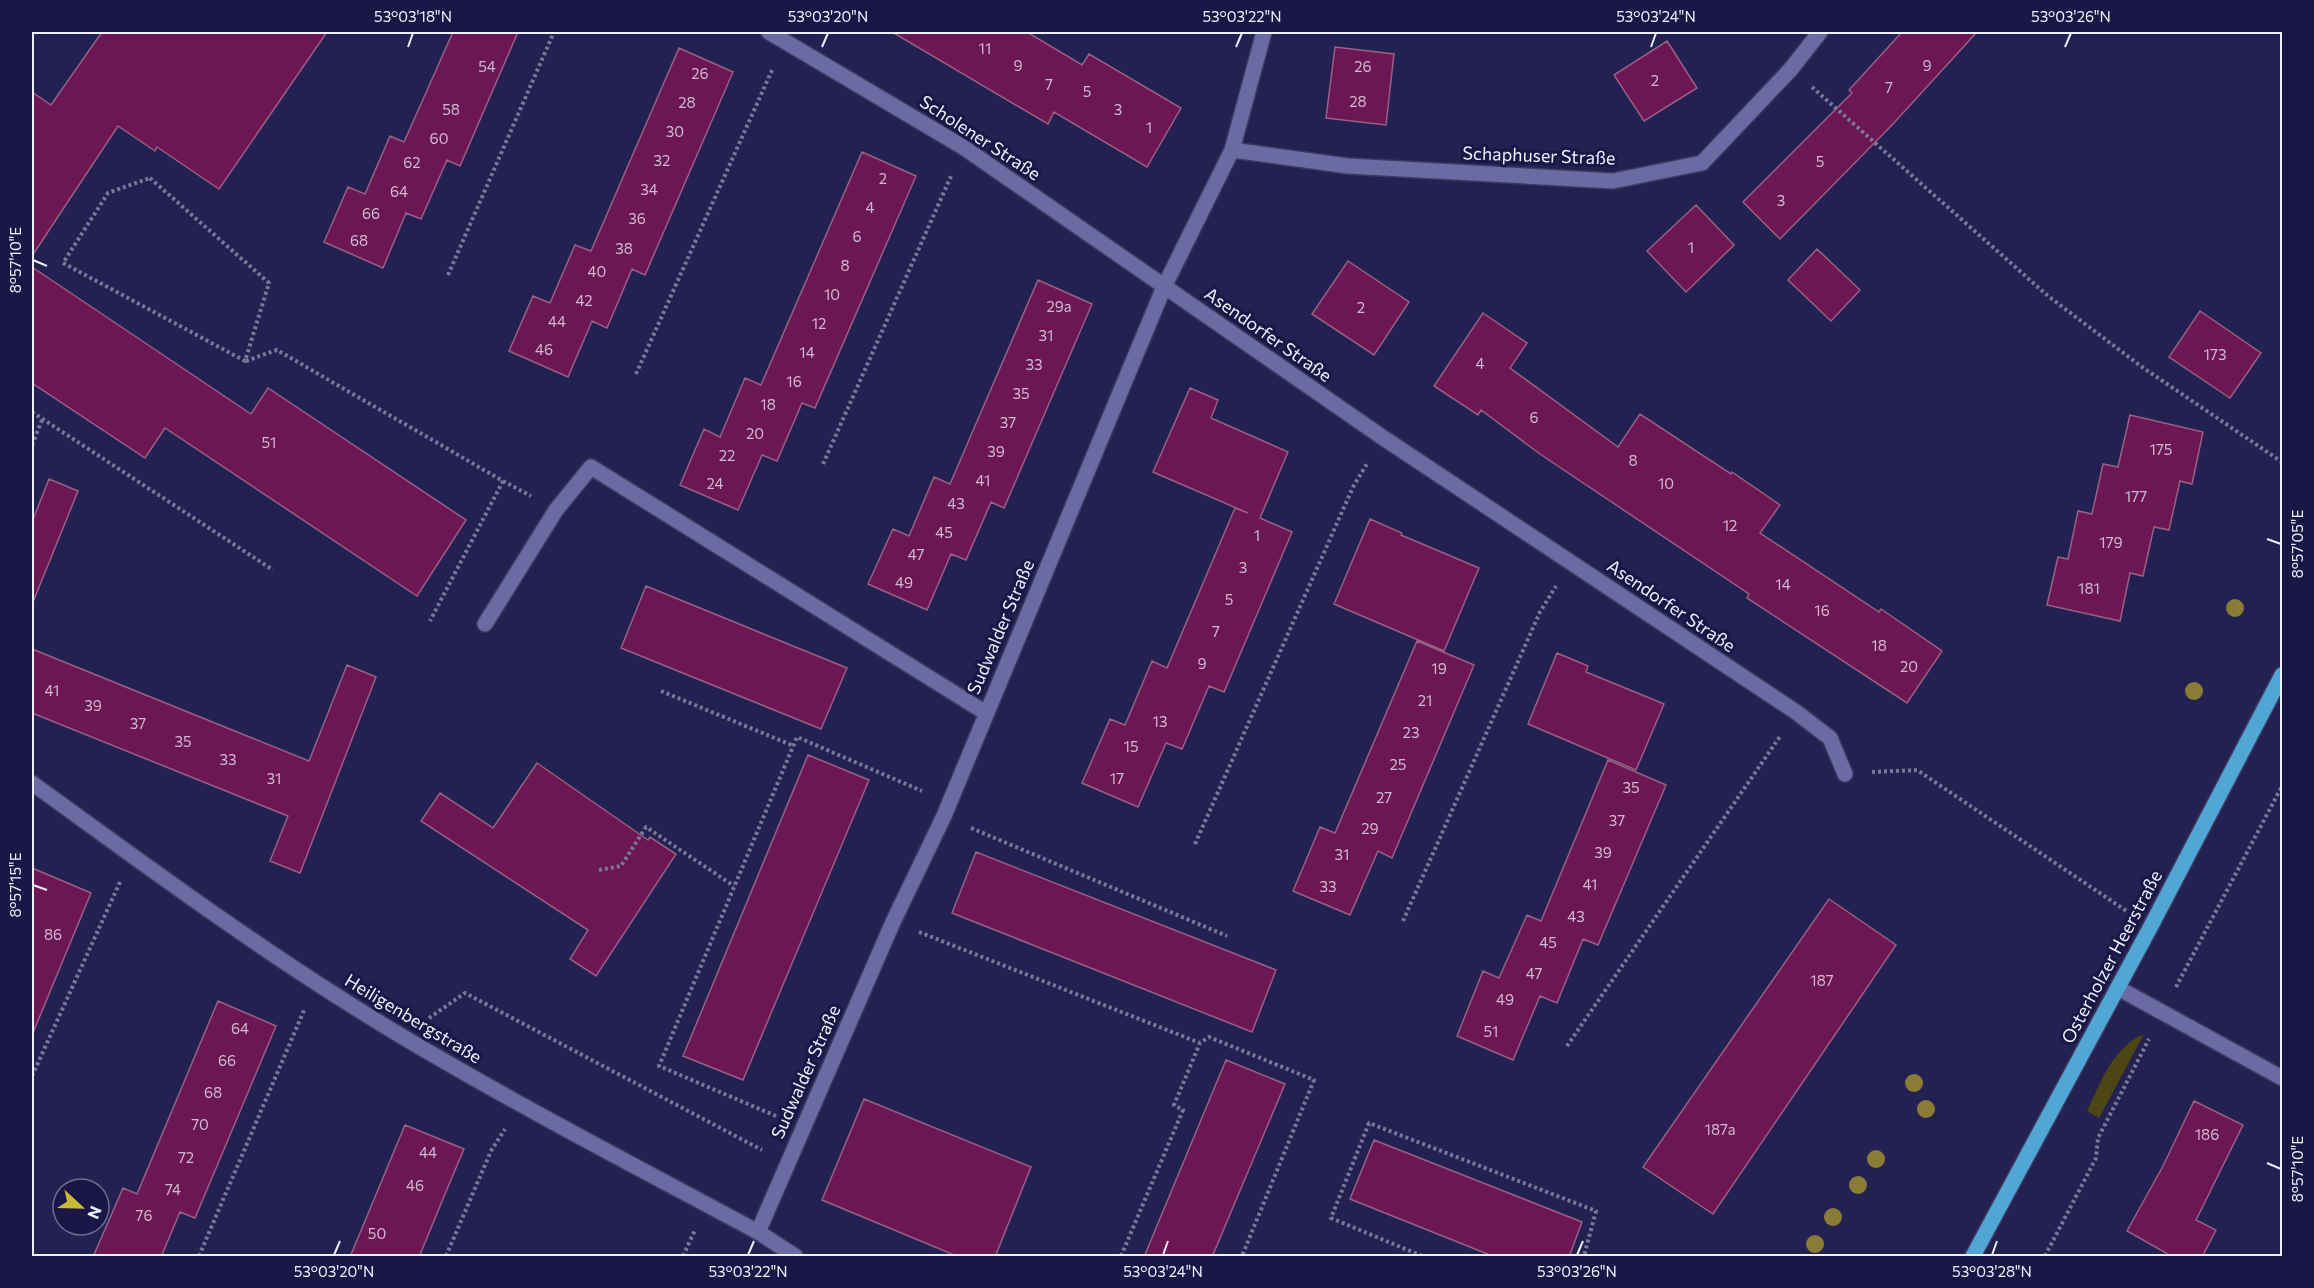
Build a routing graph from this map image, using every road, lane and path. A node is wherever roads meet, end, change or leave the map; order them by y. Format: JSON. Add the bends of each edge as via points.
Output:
{"nodes":[{"id":1,"x":554,"y":32,"type":"edge"},
{"id":2,"x":769,"y":32,"type":"edge"},
{"id":3,"x":1264,"y":32,"type":"edge"},
{"id":4,"x":1820,"y":32,"type":"edge"},
{"id":5,"x":789,"y":42,"type":"junction"},
{"id":6,"x":1791,"y":69,"type":"junction"},
{"id":7,"x":963,"y":147,"type":"junction"},
{"id":8,"x":1232,"y":150,"type":"junction"},
{"id":9,"x":448,"y":275,"type":"dead end"},
{"id":10,"x":1164,"y":287,"type":"junction"},
{"id":11,"x":245,"y":361,"type":"junction"},
{"id":12,"x":636,"y":374,"type":"dead end"},
{"id":13,"x":32,"y":412,"type":"edge"},
{"id":14,"x":42,"y":420,"type":"junction"},
{"id":15,"x":1382,"y":437,"type":"junction"},
{"id":16,"x":32,"y":445,"type":"edge"},
{"id":17,"x":2283,"y":462,"type":"edge"},
{"id":18,"x":823,"y":464,"type":"dead end"},
{"id":19,"x":1570,"y":562,"type":"junction"},
{"id":20,"x":273,"y":570,"type":"dead end"},
{"id":21,"x":430,"y":621,"type":"dead end"},
{"id":22,"x":485,"y":624,"type":"dead end"},
{"id":23,"x":2283,"y":675,"type":"edge"},
{"id":24,"x":661,"y":691,"type":"dead end"},
{"id":25,"x":1796,"y":712,"type":"junction"},
{"id":26,"x":986,"y":713,"type":"junction"},
{"id":27,"x":794,"y":746,"type":"junction"},
{"id":28,"x":1845,"y":774,"type":"joint"},
{"id":29,"x":32,"y":783,"type":"edge"},
{"id":30,"x":2283,"y":786,"type":"edge"},
{"id":31,"x":947,"y":809,"type":"junction"},
{"id":32,"x":1196,"y":844,"type":"dead end"},
{"id":33,"x":134,"y":858,"type":"junction"},
{"id":34,"x":599,"y":870,"type":"dead end"},
{"id":35,"x":734,"y":886,"type":"junction"},
{"id":36,"x":1403,"y":921,"type":"dead end"},
{"id":37,"x":893,"y":922,"type":"junction"},
{"id":38,"x":2151,"y":926,"type":"junction"},
{"id":39,"x":1227,"y":936,"type":"dead end"},
{"id":40,"x":316,"y":983,"type":"junction"},
{"id":41,"x":2118,"y":988,"type":"junction"},
{"id":42,"x":2163,"y":1013,"type":"junction"},
{"id":43,"x":402,"y":1036,"type":"junction"},
{"id":44,"x":1200,"y":1043,"type":"junction"},
{"id":45,"x":1567,"y":1046,"type":"dead end"},
{"id":46,"x":32,"y":1076,"type":"edge"},
{"id":47,"x":2283,"y":1078,"type":"edge"},
{"id":48,"x":520,"y":1105,"type":"junction"},
{"id":49,"x":804,"y":1128,"type":"junction"},
{"id":50,"x":787,"y":1164,"type":"junction"},
{"id":51,"x":758,"y":1232,"type":"junction"},
{"id":52,"x":199,"y":1257,"type":"edge"},
{"id":53,"x":446,"y":1257,"type":"edge"},
{"id":54,"x":795,"y":1257,"type":"edge"},
{"id":55,"x":1121,"y":1257,"type":"edge"},
{"id":56,"x":1242,"y":1257,"type":"edge"},
{"id":57,"x":1422,"y":1257,"type":"edge"},
{"id":58,"x":1584,"y":1257,"type":"edge"},
{"id":59,"x":1973,"y":1257,"type":"edge"},
{"id":60,"x":2045,"y":1257,"type":"edge"}],
"edges":[{"from":1,"to":9,"type":"path"},
{"from":2,"to":5,"type":"street","name":"Scholener Straße"},
{"from":3,"to":8,"type":"street","name":"Sudwalder Straße"},
{"from":4,"to":6,"type":"street","name":"Schaphuser Straße"},
{"from":5,"to":7,"type":"street","name":"Scholener Straße"},
{"from":5,"to":12,"type":"path","via":[[766,81]]},
{"from":6,"to":8,"type":"street","name":"Schaphuser Straße","via":[[1702,164],[1613,181],[1348,166]]},
{"from":6,"to":17,"type":"path","via":[[2048,296],[2142,367]]},
{"from":7,"to":10,"type":"street","name":"Scholener Straße"},
{"from":7,"to":18,"type":"path"},
{"from":8,"to":10,"type":"street","name":"Sudwalder Straße"},
{"from":10,"to":15,"type":"street","name":"Asendorfer Straße"},
{"from":10,"to":26,"type":"street","name":"Sudwalder Straße"},
{"from":11,"to":11,"type":"path","via":[[269,283],[150,178],[108,193],[63,263]]},
{"from":11,"to":21,"type":"path","via":[[277,350],[503,481]]},
{"from":13,"to":14,"type":"path"},
{"from":14,"to":16,"type":"path"},
{"from":14,"to":20,"type":"path"},
{"from":15,"to":19,"type":"street","name":"Asendorfer Straße"},
{"from":15,"to":32,"type":"path","via":[[1353,487]]},
{"from":19,"to":25,"type":"street","name":"Asendorfer Straße"},
{"from":19,"to":36,"type":"path","via":[[1540,612]]},
{"from":22,"to":26,"type":"street","via":[[556,510],[591,467]]},
{"from":23,"to":38,"type":"main road","name":"Osterholzer Heerstraße"},
{"from":24,"to":27,"type":"path"},
{"from":25,"to":28,"type":"street","name":"Asendorfer Straße","via":[[1830,738]]},
{"from":25,"to":45,"type":"path"},
{"from":26,"to":31,"type":"street","name":"Sudwalder Straße"},
{"from":27,"to":31,"type":"path","via":[[797,737]]},
{"from":27,"to":35,"type":"path"},
{"from":28,"to":38,"type":"path","via":[[1917,770]]},
{"from":29,"to":33,"type":"street","name":"Heiligenbergstraße"},
{"from":30,"to":42,"type":"path"},
{"from":31,"to":37,"type":"street","name":"Sudwalder Straße"},
{"from":31,"to":39,"type":"path"},
{"from":33,"to":40,"type":"street","name":"Heiligenbergstraße"},
{"from":33,"to":46,"type":"path","via":[[113,895]]},
{"from":34,"to":35,"type":"path","via":[[621,866],[646,827]]},
{"from":35,"to":49,"type":"path","via":[[659,1066]]},
{"from":37,"to":44,"type":"path"},
{"from":37,"to":49,"type":"street","name":"Sudwalder Straße"},
{"from":38,"to":41,"type":"main road","name":"Osterholzer Heerstraße"},
{"from":40,"to":43,"type":"street","name":"Heiligenbergstraße"},
{"from":40,"to":52,"type":"path"},
{"from":41,"to":42,"type":"street"},
{"from":41,"to":59,"type":"main road","name":"Osterholzer Heerstraße"},
{"from":42,"to":47,"type":"street"},
{"from":42,"to":60,"type":"path","via":[[2098,1138],[2096,1158]]},
{"from":43,"to":48,"type":"street","name":"Heiligenbergstraße"},
{"from":43,"to":50,"type":"path","via":[[465,993]]},
{"from":44,"to":55,"type":"path","via":[[1174,1105],[1183,1110]]},
{"from":44,"to":56,"type":"path","via":[[1209,1036],[1314,1080]]},
{"from":48,"to":51,"type":"street","name":"Heiligenbergstraße"},
{"from":48,"to":53,"type":"path","via":[[491,1151]]},
{"from":49,"to":50,"type":"street","name":"Sudwalder Straße"},
{"from":50,"to":51,"type":"street","name":"Sudwalder Straße"},
{"from":51,"to":54,"type":"street","name":"Heiligenbergstraße"},
{"from":57,"to":58,"type":"path","via":[[1331,1218],[1369,1123],[1596,1211]]}]}
